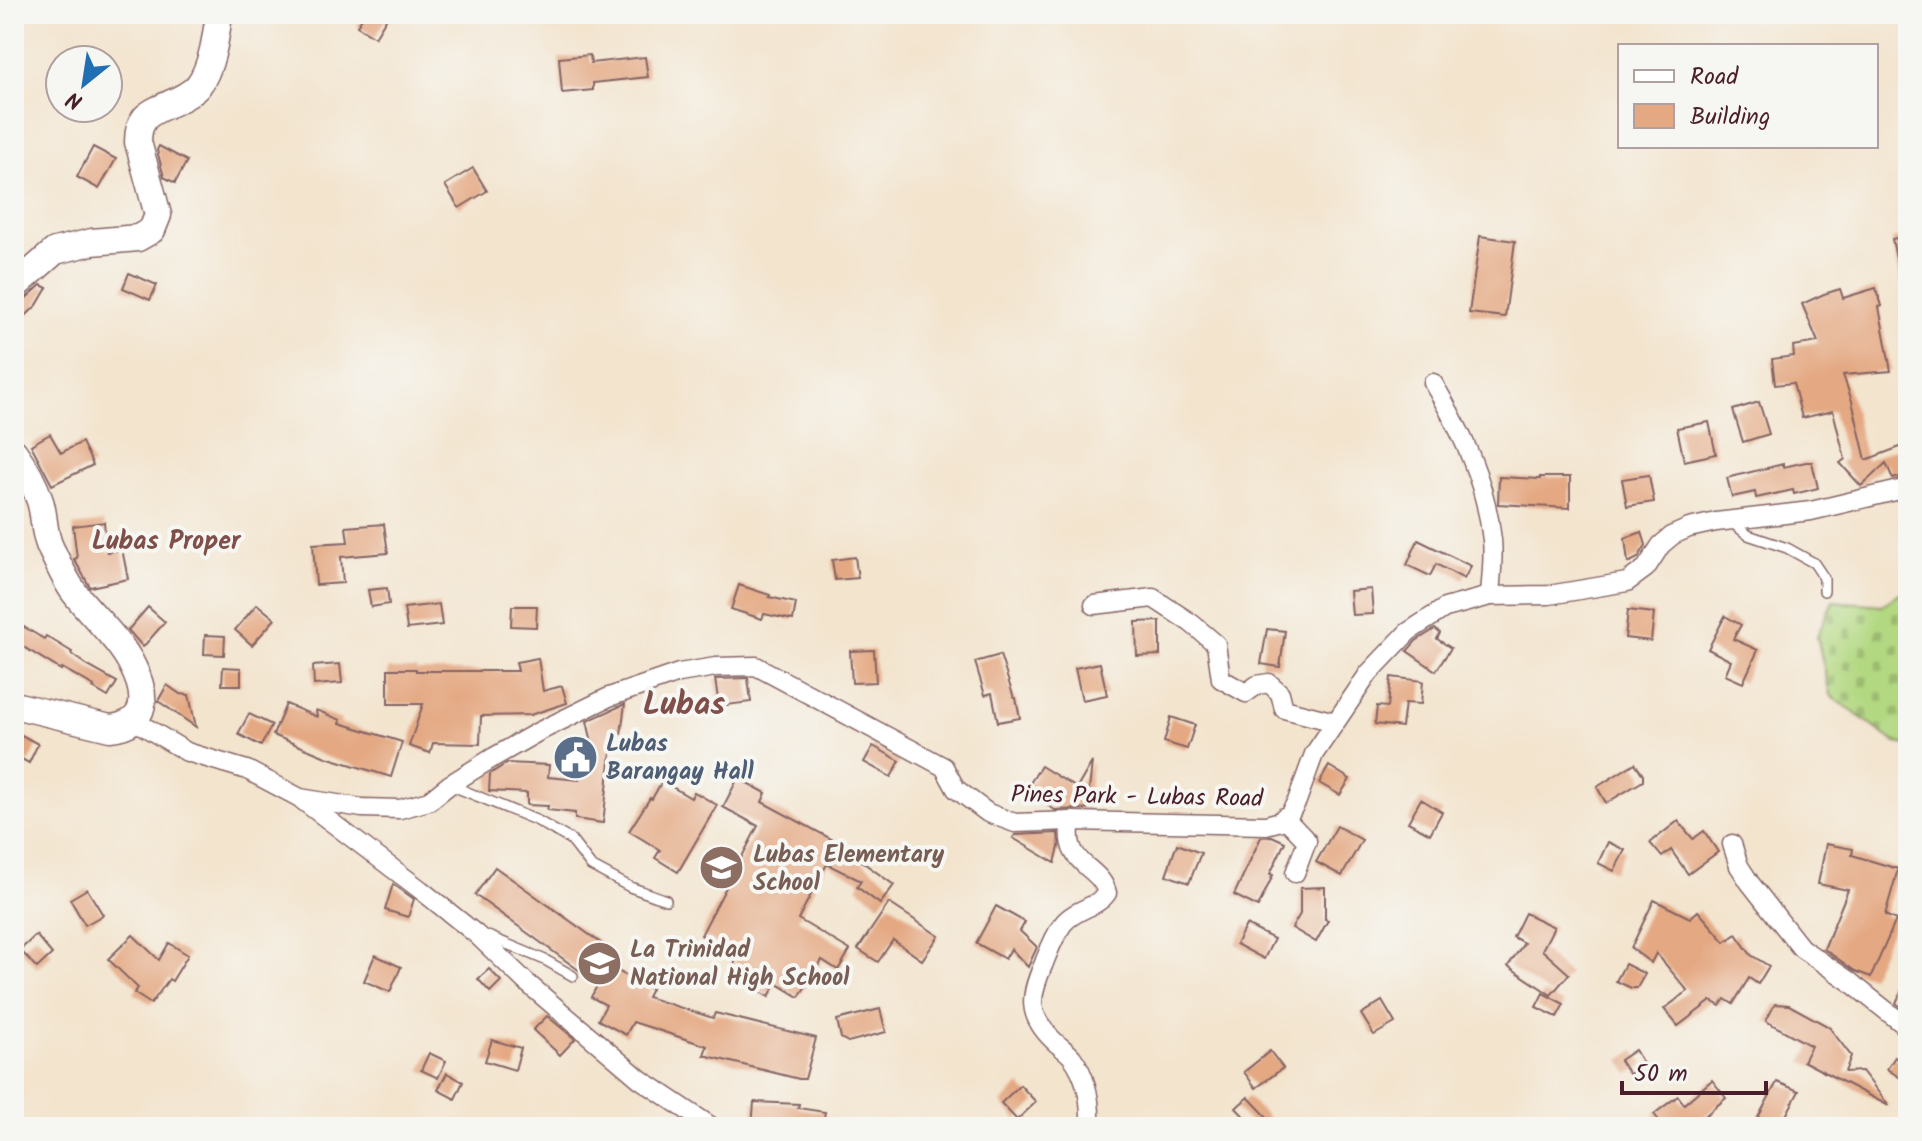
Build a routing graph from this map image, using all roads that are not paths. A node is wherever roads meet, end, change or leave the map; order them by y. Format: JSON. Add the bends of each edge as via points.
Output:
{"nodes":[{"id":1,"x":219,"y":14,"type":"edge"},
{"id":2,"x":14,"y":287,"type":"edge"},
{"id":3,"x":1433,"y":383,"type":"dead end"},
{"id":4,"x":14,"y":452,"type":"edge"},
{"id":5,"x":1908,"y":488,"type":"edge"},
{"id":6,"x":1728,"y":520,"type":"junction"},
{"id":7,"x":1824,"y":591,"type":"dead end"},
{"id":8,"x":1490,"y":596,"type":"junction"},
{"id":9,"x":1094,"y":605,"type":"dead end"},
{"id":10,"x":14,"y":705,"type":"edge"},
{"id":11,"x":135,"y":721,"type":"junction"},
{"id":12,"x":1335,"y":722,"type":"junction"},
{"id":13,"x":449,"y":785,"type":"junction"},
{"id":14,"x":300,"y":798,"type":"junction"},
{"id":15,"x":1284,"y":817,"type":"junction"},
{"id":16,"x":1071,"y":821,"type":"junction"},
{"id":17,"x":1732,"y":844,"type":"dead end"},
{"id":18,"x":1295,"y":873,"type":"dead end"},
{"id":19,"x":666,"y":900,"type":"dead end"},
{"id":20,"x":476,"y":934,"type":"junction"},
{"id":21,"x":573,"y":976,"type":"dead end"},
{"id":22,"x":1908,"y":1028,"type":"edge"},
{"id":23,"x":712,"y":1127,"type":"edge"},
{"id":24,"x":1090,"y":1127,"type":"edge"}],
"edges":[{"from":1,"to":2,"type":"main road","via":[[199,85],[145,118],[138,130],[158,215],[152,230],[138,238],[55,251]]},
{"from":3,"to":8,"type":"street","via":[[1479,475],[1493,542]]},
{"from":4,"to":11,"type":"main road","via":[[40,502],[48,544],[72,589],[132,664],[142,694]]},
{"from":5,"to":6,"type":"street","name":"Pines Park - Lubas Road","via":[[1811,511]]},
{"from":6,"to":7,"type":"lane","via":[[1748,535],[1814,563],[1824,578]]},
{"from":6,"to":8,"type":"street","name":"Pines Park - Lubas Road","via":[[1673,535],[1627,582],[1549,595]]},
{"from":8,"to":12,"type":"street","name":"Pines Park - Lubas Road","via":[[1445,608],[1408,632],[1369,673]]},
{"from":9,"to":12,"type":"street","via":[[1153,598],[1216,644],[1221,679],[1246,693],[1269,683],[1280,693],[1284,709]]},
{"from":10,"to":11,"type":"main road","via":[[110,728]]},
{"from":11,"to":14,"type":"street","name":"Pines Park - Lubas Road","via":[[187,752],[247,770]]},
{"from":12,"to":15,"type":"street","name":"Pines Park - Lubas Road"},
{"from":13,"to":14,"type":"street","name":"Pines Park - Lubas Road","via":[[429,801],[400,809]]},
{"from":13,"to":16,"type":"street","name":"Pines Park - Lubas Road","via":[[609,697],[679,673],[756,666],[944,767],[956,789],[988,813],[1015,823]]},
{"from":13,"to":19,"type":"lane","via":[[538,821],[571,840],[591,866]]},
{"from":14,"to":20,"type":"street"},
{"from":15,"to":16,"type":"street","name":"Pines Park - Lubas Road","via":[[1266,825]]},
{"from":15,"to":18,"type":"street","via":[[1307,841]]},
{"from":16,"to":24,"type":"street","via":[[1070,843],[1076,856],[1104,883],[1107,893],[1064,921],[1033,988],[1033,1012],[1084,1079]]},
{"from":17,"to":22,"type":"street","via":[[1750,883],[1801,948]]},
{"from":20,"to":21,"type":"lane","via":[[484,933]]},
{"from":20,"to":23,"type":"street","via":[[640,1079]]}]}
